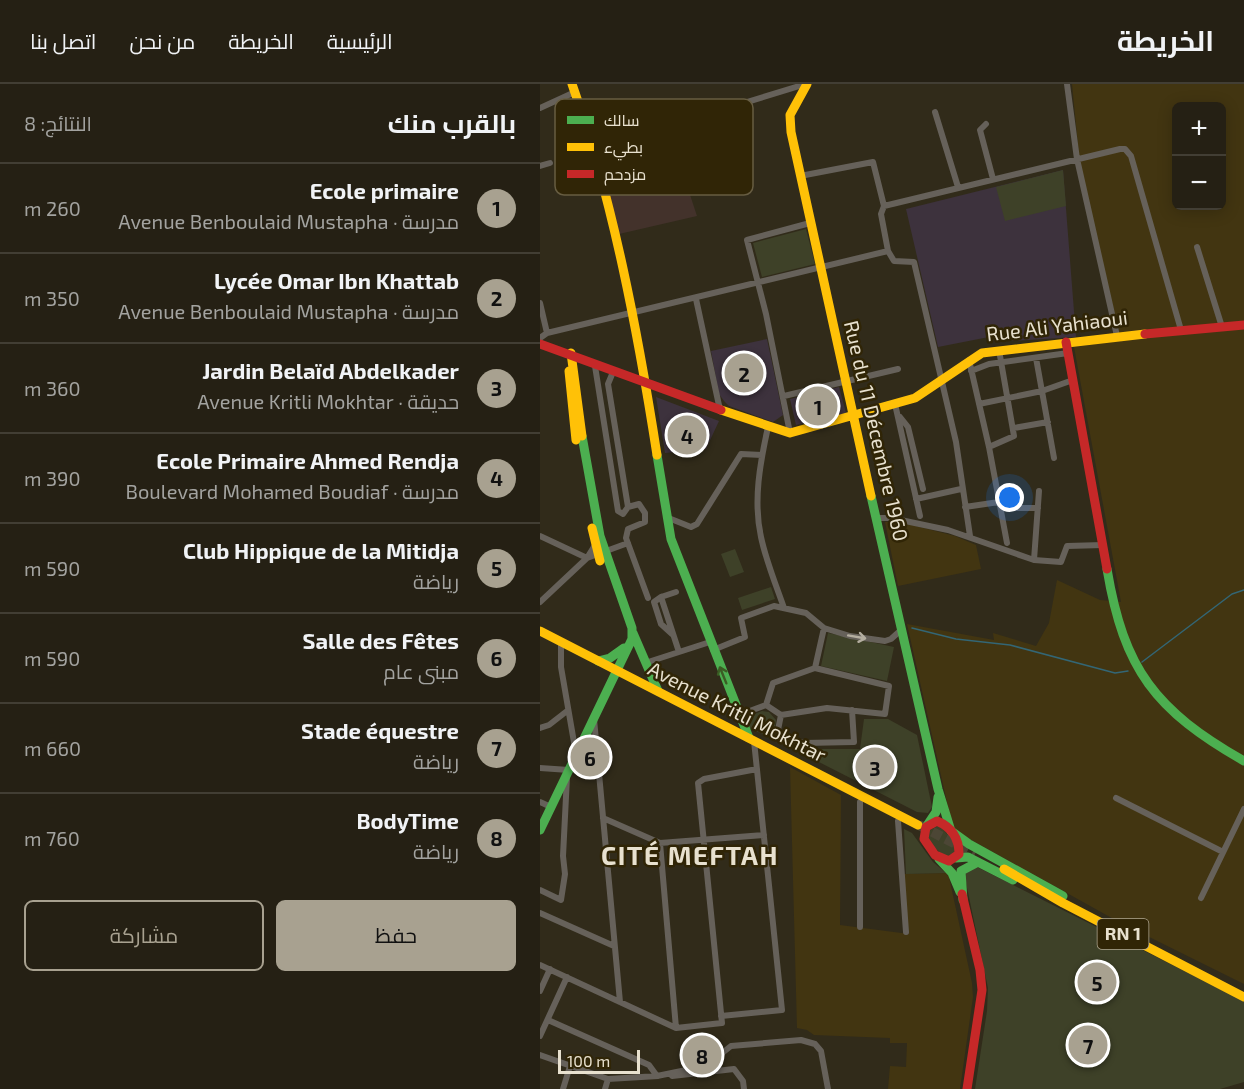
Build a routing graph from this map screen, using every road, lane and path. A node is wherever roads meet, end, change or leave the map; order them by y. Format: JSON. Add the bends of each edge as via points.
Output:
{"nodes":[{"id":1,"x":807,"y":84,"type":"edge"},
{"id":2,"x":1067,"y":84,"type":"edge"},
{"id":3,"x":574,"y":88,"type":"edge"},
{"id":4,"x":555,"y":99,"type":"edge"},
{"id":5,"x":555,"y":99,"type":"edge"},
{"id":6,"x":753,"y":100,"type":"edge"},
{"id":7,"x":540,"y":108,"type":"edge"},
{"id":8,"x":936,"y":112,"type":"dead end"},
{"id":9,"x":986,"y":124,"type":"dead end"},
{"id":10,"x":1077,"y":159,"type":"junction"},
{"id":11,"x":550,"y":163,"type":"dead end"},
{"id":12,"x":540,"y":166,"type":"edge"},
{"id":13,"x":800,"y":176,"type":"junction"},
{"id":14,"x":993,"y":179,"type":"junction"},
{"id":15,"x":958,"y":187,"type":"junction"},
{"id":16,"x":605,"y":195,"type":"edge"},
{"id":17,"x":884,"y":206,"type":"junction"},
{"id":18,"x":810,"y":224,"type":"junction"},
{"id":19,"x":1197,"y":246,"type":"dead end"},
{"id":20,"x":888,"y":251,"type":"junction"},
{"id":21,"x":820,"y":268,"type":"junction"},
{"id":22,"x":758,"y":283,"type":"junction"},
{"id":23,"x":696,"y":299,"type":"junction"},
{"id":24,"x":540,"y":303,"type":"edge"},
{"id":25,"x":630,"y":314,"type":"junction"},
{"id":26,"x":1244,"y":325,"type":"edge"},
{"id":27,"x":1222,"y":327,"type":"junction"},
{"id":28,"x":1181,"y":330,"type":"junction"},
{"id":29,"x":547,"y":333,"type":"junction"},
{"id":30,"x":1117,"y":336,"type":"junction"},
{"id":31,"x":540,"y":338,"type":"edge"},
{"id":32,"x":1066,"y":342,"type":"junction"},
{"id":33,"x":540,"y":344,"type":"edge"},
{"id":34,"x":999,"y":350,"type":"junction"},
{"id":35,"x":1068,"y":353,"type":"junction"},
{"id":36,"x":571,"y":354,"type":"junction"},
{"id":37,"x":1036,"y":358,"type":"junction"},
{"id":38,"x":968,"y":360,"type":"junction"},
{"id":39,"x":1002,"y":362,"type":"junction"},
{"id":40,"x":595,"y":366,"type":"junction"},
{"id":41,"x":898,"y":369,"type":"dead end"},
{"id":42,"x":971,"y":371,"type":"junction"},
{"id":43,"x":613,"y":372,"type":"junction"},
{"id":44,"x":1073,"y":380,"type":"junction"},
{"id":45,"x":847,"y":381,"type":"junction"},
{"id":46,"x":943,"y":381,"type":"junction"},
{"id":47,"x":646,"y":384,"type":"junction"},
{"id":48,"x":1042,"y":391,"type":"junction"},
{"id":49,"x":784,"y":396,"type":"junction"},
{"id":50,"x":1008,"y":396,"type":"junction"},
{"id":51,"x":895,"y":404,"type":"junction"},
{"id":52,"x":979,"y":404,"type":"junction"},
{"id":53,"x":720,"y":410,"type":"junction"},
{"id":54,"x":855,"y":416,"type":"junction"},
{"id":55,"x":900,"y":417,"type":"junction"},
{"id":56,"x":1048,"y":422,"type":"junction"},
{"id":57,"x":768,"y":427,"type":"junction"},
{"id":58,"x":1014,"y":428,"type":"junction"},
{"id":59,"x":790,"y":433,"type":"junction"},
{"id":60,"x":989,"y":447,"type":"junction"},
{"id":61,"x":762,"y":455,"type":"junction"},
{"id":62,"x":1054,"y":458,"type":"dead end"},
{"id":63,"x":923,"y":489,"type":"dead end"},
{"id":64,"x":962,"y":489,"type":"junction"},
{"id":65,"x":1039,"y":491,"type":"dead end"},
{"id":66,"x":916,"y":499,"type":"junction"},
{"id":67,"x":1000,"y":505,"type":"junction"},
{"id":68,"x":628,"y":507,"type":"junction"},
{"id":69,"x":965,"y":507,"type":"junction"},
{"id":70,"x":1038,"y":508,"type":"junction"},
{"id":71,"x":920,"y":516,"type":"dead end"},
{"id":72,"x":666,"y":517,"type":"junction"},
{"id":73,"x":877,"y":518,"type":"junction"},
{"id":74,"x":540,"y":536,"type":"edge"},
{"id":75,"x":970,"y":536,"type":"junction"},
{"id":76,"x":628,"y":543,"type":"junction"},
{"id":77,"x":1007,"y":543,"type":"dead end"},
{"id":78,"x":1103,"y":545,"type":"junction"},
{"id":79,"x":599,"y":550,"type":"junction"},
{"id":80,"x":587,"y":558,"type":"junction"},
{"id":81,"x":1034,"y":560,"type":"junction"},
{"id":82,"x":676,"y":592,"type":"dead end"},
{"id":83,"x":648,"y":598,"type":"dead end"},
{"id":84,"x":540,"y":602,"type":"edge"},
{"id":85,"x":784,"y":608,"type":"junction"},
{"id":86,"x":632,"y":628,"type":"junction"},
{"id":87,"x":824,"y":628,"type":"junction"},
{"id":88,"x":901,"y":630,"type":"junction"},
{"id":89,"x":540,"y":631,"type":"edge"},
{"id":90,"x":561,"y":642,"type":"junction"},
{"id":91,"x":711,"y":646,"type":"junction"},
{"id":92,"x":624,"y":648,"type":"junction"},
{"id":93,"x":679,"y":652,"type":"junction"},
{"id":94,"x":598,"y":661,"type":"junction"},
{"id":95,"x":645,"y":663,"type":"junction"},
{"id":96,"x":815,"y":668,"type":"junction"},
{"id":97,"x":615,"y":670,"type":"junction"},
{"id":98,"x":658,"y":691,"type":"junction"},
{"id":99,"x":766,"y":705,"type":"junction"},
{"id":100,"x":852,"y":710,"type":"junction"},
{"id":101,"x":567,"y":711,"type":"junction"},
{"id":102,"x":740,"y":715,"type":"junction"},
{"id":103,"x":781,"y":715,"type":"junction"},
{"id":104,"x":594,"y":718,"type":"junction"},
{"id":105,"x":540,"y":728,"type":"edge"},
{"id":106,"x":751,"y":740,"type":"junction"},
{"id":107,"x":576,"y":754,"type":"junction"},
{"id":108,"x":1244,"y":761,"type":"edge"},
{"id":109,"x":542,"y":769,"type":"edge"},
{"id":110,"x":757,"y":769,"type":"junction"},
{"id":111,"x":568,"y":772,"type":"junction"},
{"id":112,"x":540,"y":776,"type":"edge"},
{"id":113,"x":826,"y":777,"type":"junction"},
{"id":114,"x":938,"y":789,"type":"junction"},
{"id":115,"x":1116,"y":798,"type":"dead end"},
{"id":116,"x":540,"y":802,"type":"edge"},
{"id":117,"x":860,"y":802,"type":"junction"},
{"id":118,"x":551,"y":807,"type":"junction"},
{"id":119,"x":1244,"y":809,"type":"edge"},
{"id":120,"x":603,"y":818,"type":"junction"},
{"id":121,"x":898,"y":821,"type":"junction"},
{"id":122,"x":926,"y":824,"type":"junction"},
{"id":123,"x":540,"y":830,"type":"edge"},
{"id":124,"x":951,"y":831,"type":"junction"},
{"id":125,"x":764,"y":835,"type":"junction"},
{"id":126,"x":924,"y":839,"type":"junction"},
{"id":127,"x":704,"y":840,"type":"junction"},
{"id":128,"x":660,"y":843,"type":"junction"},
{"id":129,"x":1223,"y":852,"type":"junction"},
{"id":130,"x":939,"y":858,"type":"junction"},
{"id":131,"x":956,"y":858,"type":"junction"},
{"id":132,"x":976,"y":858,"type":"junction"},
{"id":133,"x":540,"y":890,"type":"edge"},
{"id":134,"x":1201,"y":898,"type":"dead end"},
{"id":135,"x":1063,"y":899,"type":"junction"},
{"id":136,"x":963,"y":900,"type":"junction"},
{"id":137,"x":540,"y":913,"type":"edge"},
{"id":138,"x":860,"y":927,"type":"dead end"},
{"id":139,"x":906,"y":932,"type":"dead end"},
{"id":140,"x":614,"y":946,"type":"junction"},
{"id":141,"x":540,"y":965,"type":"edge"},
{"id":142,"x":550,"y":969,"type":"junction"},
{"id":143,"x":567,"y":977,"type":"junction"},
{"id":144,"x":1244,"y":990,"type":"edge"},
{"id":145,"x":540,"y":991,"type":"edge"},
{"id":146,"x":1244,"y":997,"type":"edge"},
{"id":147,"x":620,"y":1002,"type":"junction"},
{"id":148,"x":721,"y":1016,"type":"junction"},
{"id":149,"x":548,"y":1020,"type":"junction"},
{"id":150,"x":676,"y":1028,"type":"junction"},
{"id":151,"x":541,"y":1033,"type":"edge"},
{"id":152,"x":540,"y":1055,"type":"edge"},
{"id":153,"x":570,"y":1066,"type":"junction"},
{"id":154,"x":657,"y":1076,"type":"junction"},
{"id":155,"x":608,"y":1079,"type":"junction"},
{"id":156,"x":563,"y":1089,"type":"edge"},
{"id":157,"x":605,"y":1089,"type":"edge"},
{"id":158,"x":743,"y":1089,"type":"edge"},
{"id":159,"x":828,"y":1089,"type":"edge"},
{"id":160,"x":967,"y":1089,"type":"edge"}],
"edges":[{"from":1,"to":6,"type":"street"},
{"from":1,"to":13,"type":"main road","name":"Rue du 11 Décembre 1960","via":[[789,123]]},
{"from":2,"to":10,"type":"street"},
{"from":3,"to":5,"type":"street"},
{"from":4,"to":7,"type":"street"},
{"from":8,"to":15,"type":"street"},
{"from":9,"to":14,"type":"street","via":[[980,130]]},
{"from":10,"to":14,"type":"street"},
{"from":10,"to":28,"type":"street","via":[[1120,149],[1131,156]]},
{"from":10,"to":30,"type":"street"},
{"from":11,"to":12,"type":"street"},
{"from":13,"to":17,"type":"street","via":[[873,162]]},
{"from":13,"to":18,"type":"main road","name":"Rue du 11 Décembre 1960"},
{"from":14,"to":15,"type":"street"},
{"from":15,"to":17,"type":"street"},
{"from":16,"to":25,"type":"main road"},
{"from":17,"to":20,"type":"street","via":[[880,214]]},
{"from":18,"to":21,"type":"main road","name":"Rue du 11 Décembre 1960"},
{"from":18,"to":22,"type":"street","via":[[747,240]]},
{"from":19,"to":27,"type":"street"},
{"from":20,"to":21,"type":"street"},
{"from":20,"to":46,"type":"street","via":[[894,261],[914,262]]},
{"from":21,"to":22,"type":"street"},
{"from":21,"to":45,"type":"main road","name":"Rue du 11 Décembre 1960"},
{"from":22,"to":23,"type":"street"},
{"from":22,"to":49,"type":"street"},
{"from":23,"to":25,"type":"street"},
{"from":23,"to":53,"type":"street"},
{"from":24,"to":29,"type":"street"},
{"from":25,"to":29,"type":"street"},
{"from":25,"to":47,"type":"main road"},
{"from":26,"to":27,"type":"main road","name":"Rue Ali Yahiaoui"},
{"from":27,"to":28,"type":"main road","name":"Rue Ali Yahiaoui"},
{"from":28,"to":30,"type":"main road","name":"Rue Ali Yahiaoui"},
{"from":29,"to":31,"type":"street"},
{"from":30,"to":32,"type":"main road","name":"Rue Ali Yahiaoui"},
{"from":32,"to":34,"type":"main road","name":"Rue Ali Yahiaoui"},
{"from":32,"to":35,"type":"main road"},
{"from":33,"to":36,"type":"main road"},
{"from":34,"to":38,"type":"main road","name":"Rue Ali Yahiaoui"},
{"from":34,"to":39,"type":"street"},
{"from":35,"to":37,"type":"street"},
{"from":35,"to":44,"type":"main road"},
{"from":36,"to":40,"type":"main road"},
{"from":36,"to":79,"type":"main road","via":[[572,405]]},
{"from":37,"to":39,"type":"street"},
{"from":37,"to":48,"type":"street"},
{"from":38,"to":42,"type":"street"},
{"from":38,"to":46,"type":"main road","name":"Rue Ali Yahiaoui"},
{"from":39,"to":42,"type":"street"},
{"from":39,"to":50,"type":"street"},
{"from":40,"to":43,"type":"main road"},
{"from":40,"to":68,"type":"street","via":[[618,511],[623,514]]},
{"from":41,"to":45,"type":"street"},
{"from":42,"to":52,"type":"street"},
{"from":43,"to":47,"type":"main road"},
{"from":43,"to":68,"type":"street","via":[[608,384]]},
{"from":44,"to":48,"type":"street"},
{"from":44,"to":78,"type":"main road"},
{"from":45,"to":49,"type":"street"},
{"from":45,"to":54,"type":"main road","name":"Rue du 11 Décembre 1960"},
{"from":46,"to":51,"type":"main road","name":"Rue Ali Yahiaoui","via":[[928,392]]},
{"from":46,"to":64,"type":"street"},
{"from":47,"to":53,"type":"main road"},
{"from":47,"to":72,"type":"main road"},
{"from":48,"to":50,"type":"street"},
{"from":48,"to":56,"type":"street"},
{"from":49,"to":59,"type":"street"},
{"from":50,"to":52,"type":"street"},
{"from":50,"to":58,"type":"street"},
{"from":51,"to":54,"type":"main road","name":"Rue Ali Yahiaoui"},
{"from":51,"to":55,"type":"street"},
{"from":52,"to":60,"type":"street"},
{"from":53,"to":57,"type":"main road"},
{"from":54,"to":59,"type":"main road","name":"Rue Ali Yahiaoui"},
{"from":54,"to":73,"type":"main road","name":"Rue du 11 Décembre 1960"},
{"from":55,"to":63,"type":"street","via":[[908,427]]},
{"from":55,"to":66,"type":"street"},
{"from":56,"to":58,"type":"street"},
{"from":56,"to":62,"type":"street"},
{"from":57,"to":59,"type":"main road"},
{"from":57,"to":61,"type":"street"},
{"from":58,"to":60,"type":"street","via":[[1014,436]]},
{"from":60,"to":67,"type":"street"},
{"from":61,"to":72,"type":"street","via":[[741,454],[697,524],[691,527]]},
{"from":61,"to":85,"type":"street","via":[[758,484],[760,536]]},
{"from":64,"to":66,"type":"street"},
{"from":64,"to":69,"type":"street"},
{"from":65,"to":70,"type":"street"},
{"from":66,"to":71,"type":"street"},
{"from":67,"to":69,"type":"street"},
{"from":67,"to":70,"type":"street"},
{"from":67,"to":77,"type":"street"},
{"from":68,"to":76,"type":"street","via":[[639,504],[645,513],[645,522],[628,529]]},
{"from":69,"to":75,"type":"street"},
{"from":70,"to":81,"type":"street"},
{"from":72,"to":91,"type":"main road","via":[[670,539]]},
{"from":73,"to":75,"type":"street","via":[[917,522]]},
{"from":73,"to":88,"type":"main road","name":"Rue du 11 Décembre 1960"},
{"from":74,"to":80,"type":"street"},
{"from":75,"to":81,"type":"street"},
{"from":76,"to":79,"type":"street"},
{"from":76,"to":83,"type":"street"},
{"from":78,"to":81,"type":"street","via":[[1067,546],[1061,562]]},
{"from":78,"to":108,"type":"main road","via":[[1123,636],[1142,677],[1186,724]]},
{"from":79,"to":80,"type":"street"},
{"from":79,"to":86,"type":"main road"},
{"from":79,"to":92,"type":"main road","via":[[626,630]]},
{"from":80,"to":84,"type":"street"},
{"from":82,"to":93,"type":"street","via":[[661,597]]},
{"from":85,"to":87,"type":"street","via":[[806,613]]},
{"from":85,"to":91,"type":"street","via":[[767,607],[744,616],[740,621],[745,637]]},
{"from":86,"to":95,"type":"main road"},
{"from":86,"to":97,"type":"main road","via":[[628,650]]},
{"from":87,"to":88,"type":"street","one_way":true,"via":[[885,641]]},
{"from":87,"to":96,"type":"street"},
{"from":88,"to":114,"type":"main road","name":"Rue du 11 Décembre 1960"},
{"from":89,"to":90,"type":"main road","name":"Avenue Kritli Mokhtar"},
{"from":90,"to":94,"type":"main road","name":"Avenue Kritli Mokhtar"},
{"from":90,"to":101,"type":"street"},
{"from":91,"to":93,"type":"street"},
{"from":102,"to":91,"type":"main road","one_way":true},
{"from":92,"to":94,"type":"main road"},
{"from":92,"to":97,"type":"main road"},
{"from":93,"to":95,"type":"street"},
{"from":94,"to":97,"type":"main road","name":"Avenue Kritli Mokhtar"},
{"from":95,"to":98,"type":"main road"},
{"from":96,"to":99,"type":"street","via":[[773,683]]},
{"from":96,"to":100,"type":"street","via":[[889,686],[885,714]]},
{"from":97,"to":98,"type":"main road","name":"Avenue Kritli Mokhtar"},
{"from":97,"to":104,"type":"main road"},
{"from":98,"to":106,"type":"main road","name":"Avenue Kritli Mokhtar"},
{"from":99,"to":102,"type":"street"},
{"from":99,"to":103,"type":"street"},
{"from":100,"to":103,"type":"street","via":[[826,708]]},
{"from":100,"to":103,"type":"street","via":[[854,742],[786,741],[778,735]]},
{"from":101,"to":105,"type":"street"},
{"from":101,"to":107,"type":"street"},
{"from":102,"to":106,"type":"main road"},
{"from":104,"to":107,"type":"main road"},
{"from":104,"to":120,"type":"street"},
{"from":106,"to":110,"type":"street"},
{"from":106,"to":113,"type":"main road","name":"Avenue Kritli Mokhtar"},
{"from":107,"to":111,"type":"main road"},
{"from":109,"to":111,"type":"street"},
{"from":109,"to":112,"type":"street"},
{"from":110,"to":125,"type":"street"},
{"from":110,"to":127,"type":"street","via":[[698,783]]},
{"from":111,"to":118,"type":"main road"},
{"from":111,"to":133,"type":"street","via":[[561,900]]},
{"from":113,"to":117,"type":"main road"},
{"from":113,"to":122,"type":"main road","via":[[858,787]]},
{"from":114,"to":122,"type":"main road","name":"Rue du 11 Décembre 1960","via":[[938,808]]},
{"from":114,"to":124,"type":"main road","name":"Rue du 11 Décembre 1960"},
{"from":115,"to":129,"type":"street"},
{"from":116,"to":118,"type":"street"},
{"from":117,"to":121,"type":"main road"},
{"from":117,"to":138,"type":"street"},
{"from":118,"to":123,"type":"main road"},
{"from":119,"to":129,"type":"street"},
{"from":120,"to":128,"type":"street"},
{"from":120,"to":140,"type":"street"},
{"from":121,"to":126,"type":"main road"},
{"from":121,"to":139,"type":"street"},
{"from":122,"to":124,"type":"main road","via":[[941,822]]},
{"from":122,"to":126,"type":"main road"},
{"from":124,"to":131,"type":"main road","via":[[960,845]]},
{"from":124,"to":135,"type":"main road","number":"RN 1"},
{"from":125,"to":127,"type":"street"},
{"from":125,"to":148,"type":"street","via":[[782,1010]]},
{"from":126,"to":130,"type":"main road"},
{"from":127,"to":128,"type":"street"},
{"from":127,"to":148,"type":"street"},
{"from":128,"to":150,"type":"street"},
{"from":129,"to":134,"type":"street"},
{"from":130,"to":131,"type":"main road"},
{"from":130,"to":136,"type":"main road","via":[[952,873]]},
{"from":131,"to":132,"type":"main road","number":"RN 1"},
{"from":131,"to":136,"type":"main road"},
{"from":132,"to":135,"type":"main road","number":"RN 1"},
{"from":132,"to":135,"type":"main road","number":"RN 1"},
{"from":132,"to":136,"type":"main road","via":[[961,871]]},
{"from":135,"to":144,"type":"main road","number":"RN 1"},
{"from":135,"to":146,"type":"main road","number":"RN 1"},
{"from":136,"to":160,"type":"main road","via":[[982,990]]},
{"from":137,"to":140,"type":"street"},
{"from":140,"to":147,"type":"street"},
{"from":141,"to":142,"type":"street"},
{"from":142,"to":143,"type":"street"},
{"from":142,"to":145,"type":"street"},
{"from":143,"to":147,"type":"street"},
{"from":143,"to":149,"type":"street"},
{"from":147,"to":150,"type":"street"},
{"from":148,"to":150,"type":"street","via":[[722,1023]]},
{"from":149,"to":151,"type":"street"},
{"from":149,"to":154,"type":"street","via":[[649,1065]]},
{"from":152,"to":153,"type":"street"},
{"from":153,"to":155,"type":"street"},
{"from":153,"to":156,"type":"street"},
{"from":154,"to":155,"type":"street"},
{"from":154,"to":158,"type":"street","via":[[734,1069],[743,1081]]},
{"from":154,"to":159,"type":"street","via":[[706,1066],[731,1046],[801,1040],[815,1044],[821,1051]]},
{"from":155,"to":157,"type":"street"}]}
